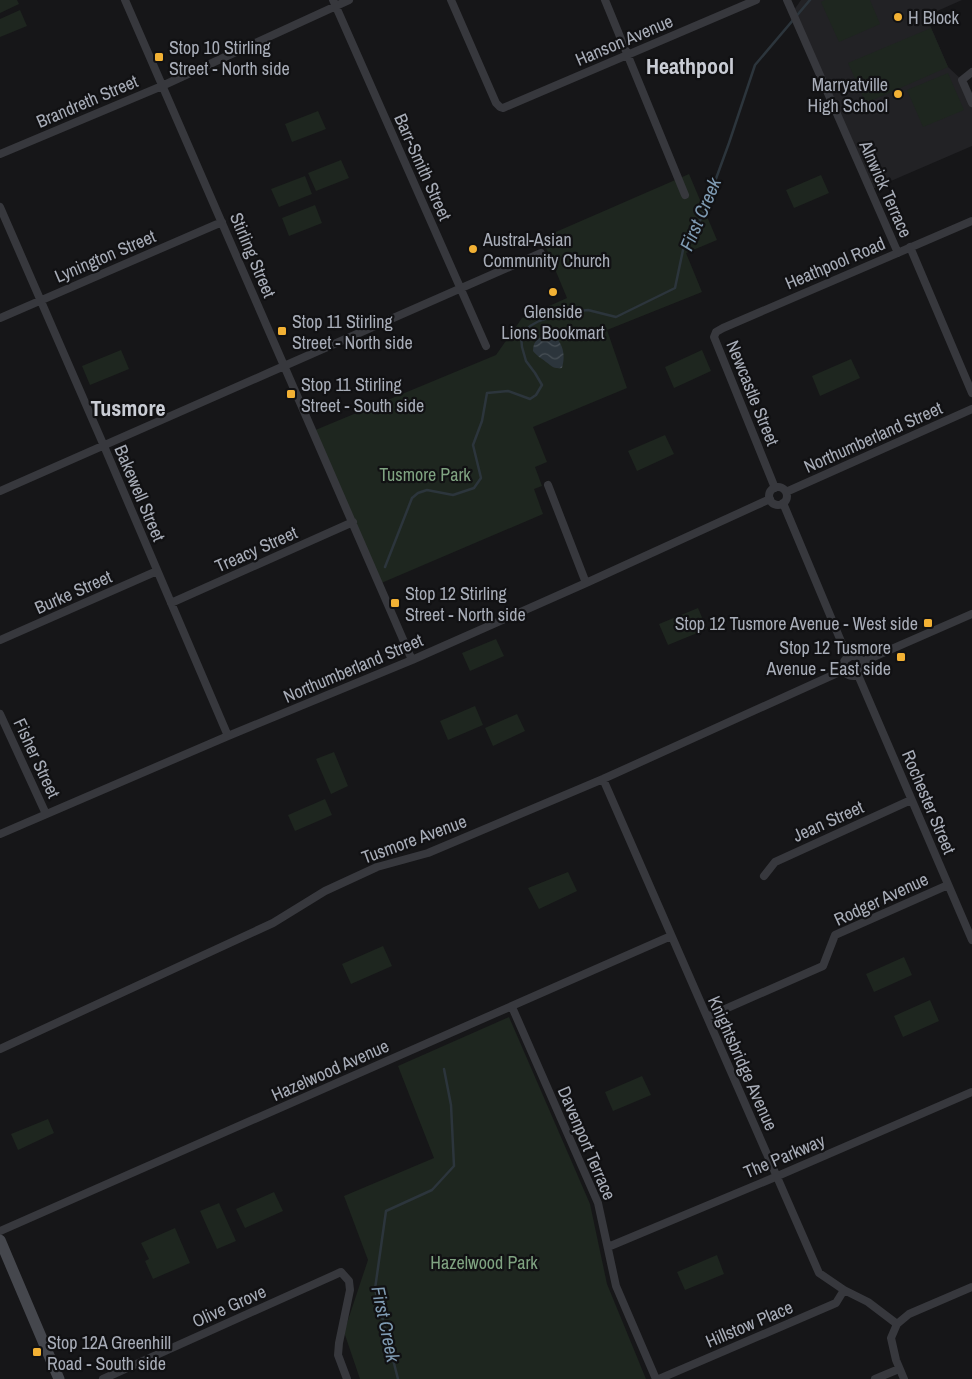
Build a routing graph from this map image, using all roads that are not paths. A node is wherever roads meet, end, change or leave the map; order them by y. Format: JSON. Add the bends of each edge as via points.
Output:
{"nodes":[{"id":1,"x":126,"y":0,"type":"edge"},
{"id":2,"x":349,"y":0,"type":"edge"},
{"id":3,"x":451,"y":0,"type":"edge"},
{"id":4,"x":605,"y":0,"type":"edge"},
{"id":5,"x":756,"y":0,"type":"edge"},
{"id":6,"x":787,"y":0,"type":"edge"},
{"id":7,"x":334,"y":3,"type":"edge"},
{"id":8,"x":628,"y":55,"type":"junction"},
{"id":9,"x":972,"y":72,"type":"edge"},
{"id":10,"x":162,"y":86,"type":"junction"},
{"id":11,"x":972,"y":103,"type":"edge"},
{"id":12,"x":0,"y":154,"type":"edge"},
{"id":13,"x":685,"y":194,"type":"dead end"},
{"id":14,"x":0,"y":207,"type":"edge"},
{"id":15,"x":222,"y":222,"type":"junction"},
{"id":16,"x":972,"y":222,"type":"edge"},
{"id":17,"x":910,"y":247,"type":"junction"},
{"id":18,"x":898,"y":252,"type":"junction"},
{"id":19,"x":541,"y":253,"type":"dead end"},
{"id":20,"x":460,"y":288,"type":"junction"},
{"id":21,"x":40,"y":300,"type":"junction"},
{"id":22,"x":0,"y":318,"type":"edge"},
{"id":23,"x":714,"y":337,"type":"joint"},
{"id":24,"x":486,"y":346,"type":"dead end"},
{"id":25,"x":284,"y":365,"type":"junction"},
{"id":26,"x":972,"y":393,"type":"edge"},
{"id":27,"x":972,"y":409,"type":"edge"},
{"id":28,"x":104,"y":446,"type":"junction"},
{"id":29,"x":548,"y":485,"type":"dead end"},
{"id":30,"x":775,"y":488,"type":"junction"},
{"id":31,"x":0,"y":491,"type":"edge"},
{"id":32,"x":786,"y":492,"type":"junction"},
{"id":33,"x":770,"y":499,"type":"junction"},
{"id":34,"x":783,"y":503,"type":"junction"},
{"id":35,"x":353,"y":522,"type":"junction"},
{"id":36,"x":157,"y":571,"type":"junction"},
{"id":37,"x":586,"y":583,"type":"junction"},
{"id":38,"x":171,"y":603,"type":"junction"},
{"id":39,"x":972,"y":614,"type":"edge"},
{"id":40,"x":0,"y":640,"type":"edge"},
{"id":41,"x":848,"y":658,"type":"junction"},
{"id":42,"x":412,"y":660,"type":"junction"},
{"id":43,"x":862,"y":662,"type":"junction"},
{"id":44,"x":844,"y":670,"type":"junction"},
{"id":45,"x":858,"y":674,"type":"junction"},
{"id":46,"x":0,"y":714,"type":"edge"},
{"id":47,"x":228,"y":736,"type":"junction"},
{"id":48,"x":603,"y":779,"type":"junction"},
{"id":49,"x":911,"y":800,"type":"junction"},
{"id":50,"x":46,"y":814,"type":"junction"},
{"id":51,"x":0,"y":834,"type":"edge"},
{"id":52,"x":764,"y":876,"type":"dead end"},
{"id":53,"x":948,"y":885,"type":"junction"},
{"id":54,"x":671,"y":936,"type":"junction"},
{"id":55,"x":972,"y":940,"type":"edge"},
{"id":56,"x":512,"y":1007,"type":"junction"},
{"id":57,"x":707,"y":1017,"type":"junction"},
{"id":58,"x":0,"y":1049,"type":"edge"},
{"id":59,"x":972,"y":1092,"type":"edge"},
{"id":60,"x":777,"y":1176,"type":"junction"},
{"id":61,"x":0,"y":1232,"type":"edge"},
{"id":62,"x":0,"y":1240,"type":"edge"},
{"id":63,"x":608,"y":1247,"type":"junction"},
{"id":64,"x":972,"y":1287,"type":"edge"},
{"id":65,"x":844,"y":1290,"type":"junction"},
{"id":66,"x":897,"y":1324,"type":"junction"},
{"id":67,"x":899,"y":1369,"type":"junction"},
{"id":68,"x":60,"y":1379,"type":"edge"},
{"id":69,"x":103,"y":1379,"type":"edge"},
{"id":70,"x":347,"y":1379,"type":"edge"},
{"id":71,"x":657,"y":1379,"type":"edge"},
{"id":72,"x":875,"y":1379,"type":"edge"},
{"id":73,"x":904,"y":1379,"type":"edge"}],
"edges":[{"from":1,"to":10,"type":"street","name":"Stirling Street"},
{"from":2,"to":7,"type":"street","name":"Brandreth Street"},
{"from":3,"to":8,"type":"street","name":"Hanson Avenue","via":[[496,103],[503,108]]},
{"from":4,"to":8,"type":"street"},
{"from":5,"to":8,"type":"street","name":"Hanson Avenue"},
{"from":6,"to":18,"type":"street","name":"Alnwick Terrace"},
{"from":7,"to":10,"type":"street","name":"Brandreth Street"},
{"from":7,"to":20,"type":"street","name":"Barr-Smith Street"},
{"from":8,"to":13,"type":"street"},
{"from":9,"to":11,"type":"street","via":[[962,80]]},
{"from":10,"to":12,"type":"street","name":"Brandreth Street"},
{"from":10,"to":15,"type":"street","name":"Stirling Street"},
{"from":14,"to":21,"type":"street","name":"Bakewell Street"},
{"from":15,"to":21,"type":"street","name":"Lynington Street"},
{"from":15,"to":25,"type":"street","name":"Stirling Street"},
{"from":16,"to":17,"type":"street","name":"Heathpool Road"},
{"from":17,"to":18,"type":"street","name":"Heathpool Road"},
{"from":17,"to":26,"type":"street"},
{"from":18,"to":23,"type":"street","name":"Heathpool Road","via":[[723,328]]},
{"from":19,"to":20,"type":"street"},
{"from":20,"to":24,"type":"street","name":"Barr-Smith Street"},
{"from":20,"to":25,"type":"street"},
{"from":21,"to":22,"type":"street","name":"Lynington Street"},
{"from":21,"to":28,"type":"street","name":"Bakewell Street"},
{"from":23,"to":30,"type":"street","name":"Newcastle Street"},
{"from":25,"to":28,"type":"street"},
{"from":25,"to":35,"type":"street","name":"Stirling Street"},
{"from":27,"to":32,"type":"street","name":"Northumberland Street"},
{"from":28,"to":31,"type":"street"},
{"from":28,"to":36,"type":"street","name":"Bakewell Street"},
{"from":29,"to":37,"type":"street"},
{"from":30,"to":32,"type":"street"},
{"from":30,"to":33,"type":"street","via":[[769,493]]},
{"from":32,"to":34,"type":"street"},
{"from":33,"to":34,"type":"street","via":[[777,505]]},
{"from":33,"to":37,"type":"street","name":"Northumberland Street"},
{"from":34,"to":41,"type":"street"},
{"from":35,"to":38,"type":"street","name":"Treacy Street"},
{"from":35,"to":42,"type":"street","name":"Stirling Street"},
{"from":36,"to":38,"type":"street","name":"Bakewell Street"},
{"from":36,"to":40,"type":"street","name":"Burke Street"},
{"from":37,"to":42,"type":"street","name":"Northumberland Street"},
{"from":38,"to":47,"type":"street","name":"Bakewell Street"},
{"from":39,"to":43,"type":"street"},
{"from":41,"to":43,"type":"street","via":[[854,656]]},
{"from":41,"to":44,"type":"street"},
{"from":42,"to":47,"type":"street","name":"Northumberland Street"},
{"from":43,"to":45,"type":"street","via":[[863,668]]},
{"from":44,"to":45,"type":"street","via":[[850,675]]},
{"from":44,"to":48,"type":"street","name":"Tusmore Avenue"},
{"from":45,"to":49,"type":"street","name":"Rochester Street"},
{"from":46,"to":50,"type":"street","name":"Fisher Street"},
{"from":47,"to":50,"type":"street","name":"Northumberland Street"},
{"from":48,"to":54,"type":"street","name":"Knightsbridge Avenue"},
{"from":48,"to":58,"type":"street","name":"Tusmore Avenue","via":[[428,853],[377,866],[325,891],[273,923]]},
{"from":49,"to":52,"type":"street","name":"Jean Street","via":[[775,862]]},
{"from":49,"to":53,"type":"street","name":"Rochester Street"},
{"from":50,"to":51,"type":"street","name":"Northumberland Street"},
{"from":53,"to":55,"type":"street","name":"Rochester Street"},
{"from":53,"to":57,"type":"street","name":"Rodger Avenue","via":[[835,935],[823,966]]},
{"from":54,"to":56,"type":"street","name":"Hazelwood Avenue"},
{"from":54,"to":57,"type":"street","name":"Knightsbridge Avenue"},
{"from":56,"to":61,"type":"street","name":"Hazelwood Avenue"},
{"from":56,"to":63,"type":"street","name":"Davenport Terrace","via":[[598,1203]]},
{"from":57,"to":60,"type":"street","name":"Knightsbridge Avenue"},
{"from":59,"to":60,"type":"street","name":"The Parkway"},
{"from":60,"to":63,"type":"street","name":"The Parkway"},
{"from":60,"to":65,"type":"street","name":"Knightsbridge Avenue","via":[[819,1273]]},
{"from":62,"to":68,"type":"main road"},
{"from":63,"to":71,"type":"street","name":"Davenport Terrace","via":[[616,1286]]},
{"from":64,"to":66,"type":"street","via":[[909,1314]]},
{"from":65,"to":66,"type":"street","name":"Knightsbridge Avenue","via":[[868,1302]]},
{"from":65,"to":71,"type":"street","name":"Hillstow Place","via":[[836,1303]]},
{"from":66,"to":67,"type":"street","via":[[892,1338]]},
{"from":67,"to":72,"type":"street"},
{"from":67,"to":73,"type":"street"},
{"from":69,"to":70,"type":"street","name":"Olive Grove","via":[[341,1272],[349,1281],[350,1290],[338,1356]]}]}
